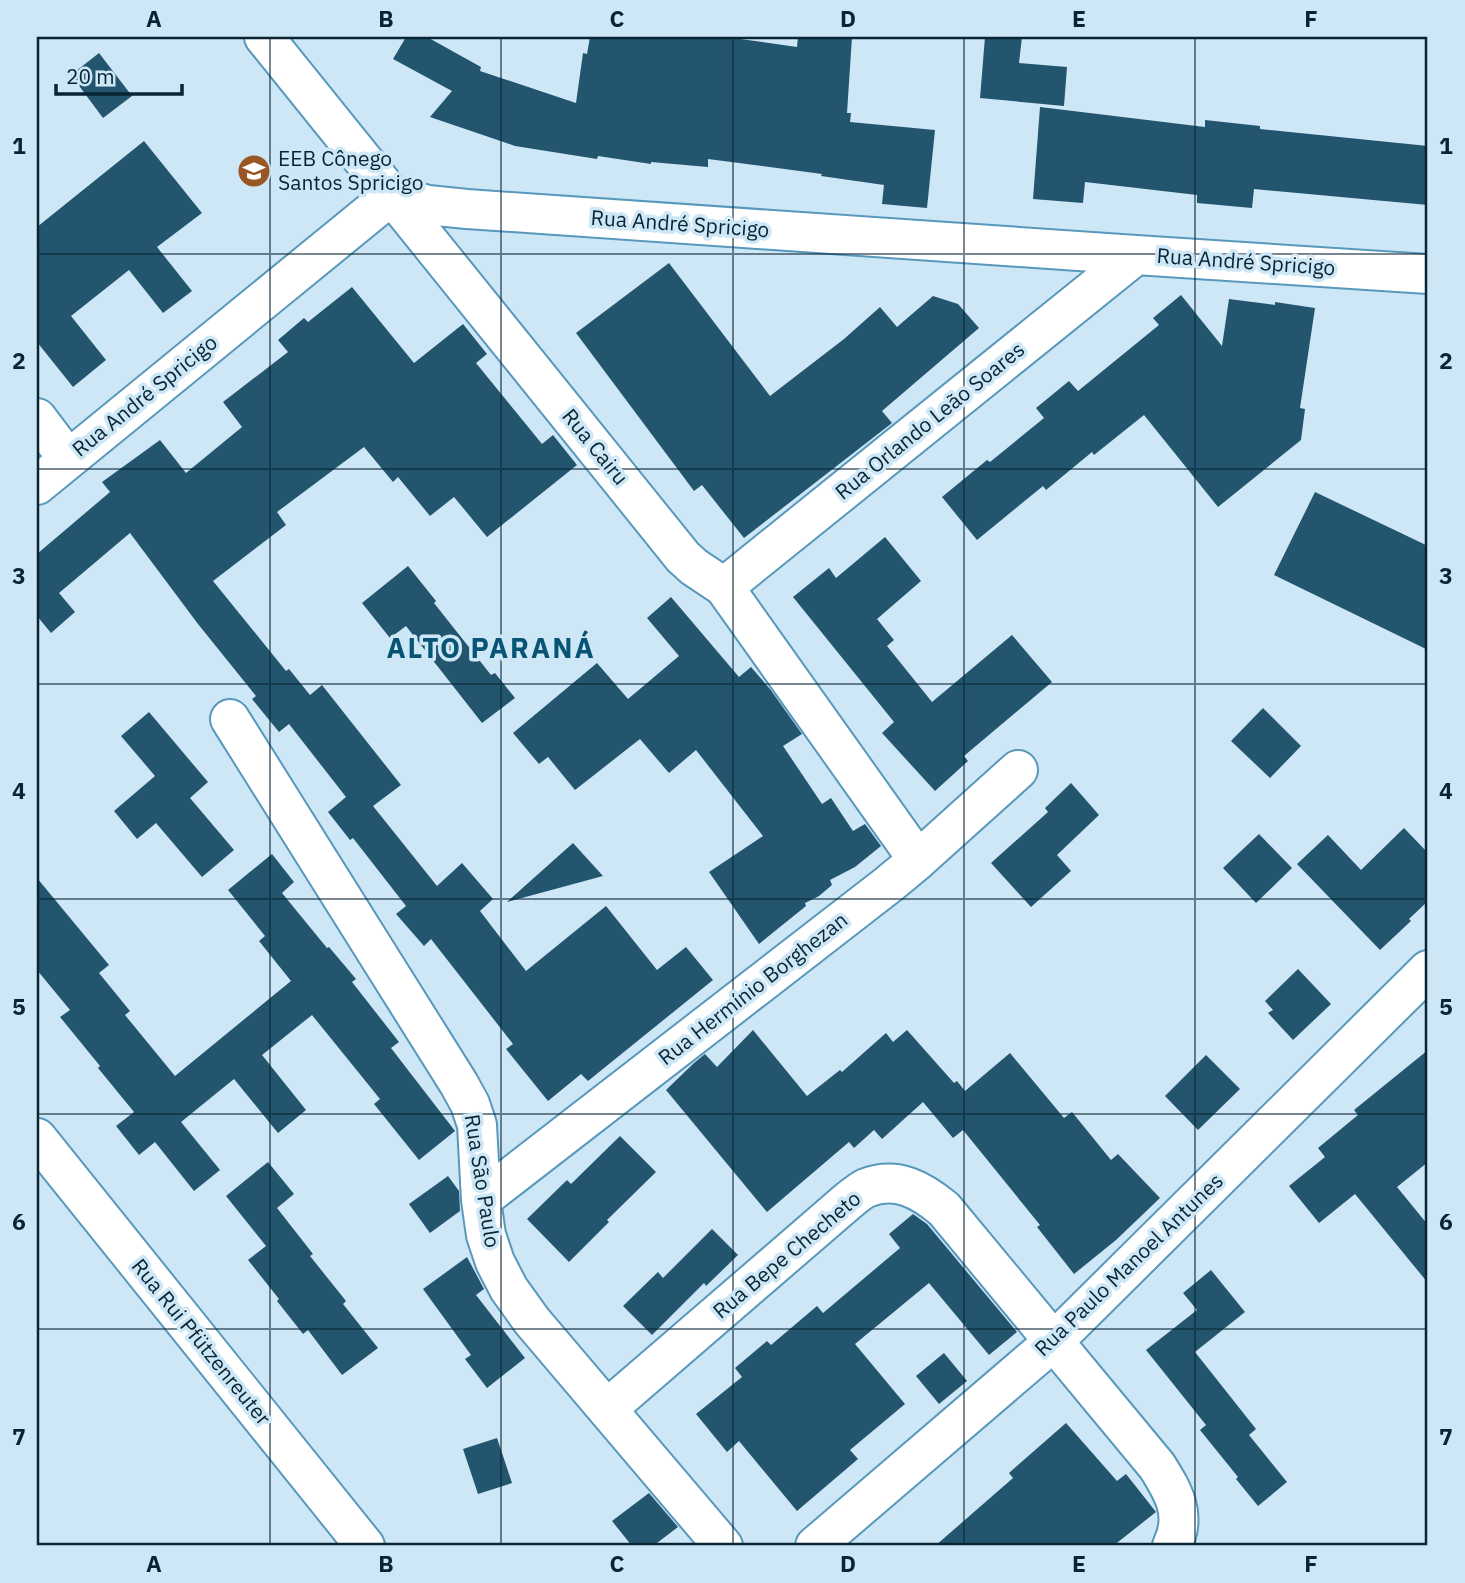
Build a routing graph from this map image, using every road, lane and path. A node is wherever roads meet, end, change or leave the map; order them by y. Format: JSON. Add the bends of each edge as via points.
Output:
{"nodes":[{"id":1,"x":264,"y":37,"type":"edge"},
{"id":2,"x":392,"y":195,"type":"junction"},
{"id":3,"x":1136,"y":256,"type":"junction"},
{"id":4,"x":1428,"y":274,"type":"edge"},
{"id":5,"x":37,"y":418,"type":"edge"},
{"id":6,"x":68,"y":459,"type":"junction"},
{"id":7,"x":37,"y":485,"type":"edge"},
{"id":8,"x":724,"y":587,"type":"junction"},
{"id":9,"x":230,"y":719,"type":"dead end"},
{"id":10,"x":1018,"y":770,"type":"dead end"},
{"id":11,"x":918,"y":860,"type":"junction"},
{"id":12,"x":1428,"y":970,"type":"edge"},
{"id":13,"x":37,"y":1138,"type":"edge"},
{"id":14,"x":481,"y":1200,"type":"junction"},
{"id":15,"x":1053,"y":1342,"type":"junction"},
{"id":16,"x":607,"y":1409,"type":"junction"},
{"id":17,"x":1175,"y":1530,"type":"edge"},
{"id":18,"x":365,"y":1546,"type":"edge"},
{"id":19,"x":723,"y":1546,"type":"edge"},
{"id":20,"x":816,"y":1546,"type":"edge"}],
"edges":[{"from":1,"to":2,"type":"street","name":"Rua Cairu"},
{"from":2,"to":3,"type":"street","name":"Rua André Spricigo","via":[[467,209]]},
{"from":2,"to":6,"type":"street","name":"Rua André Spricigo"},
{"from":2,"to":8,"type":"street","name":"Rua Cairu","via":[[683,557]]},
{"from":3,"to":4,"type":"street","name":"Rua André Spricigo"},
{"from":3,"to":8,"type":"street","name":"Rua Orlando Leão Soares"},
{"from":5,"to":6,"type":"street"},
{"from":6,"to":7,"type":"street","name":"Rua André Spricigo"},
{"from":8,"to":11,"type":"street","name":"Rua Cairu"},
{"from":9,"to":14,"type":"street","name":"Rua São Paulo","via":[[470,1104],[477,1125]]},
{"from":10,"to":11,"type":"street","name":"Rua Hermínio Borghezan"},
{"from":11,"to":14,"type":"street","name":"Rua Hermínio Borghezan"},
{"from":12,"to":15,"type":"street","name":"Rua Paulo Manoel Antunes"},
{"from":13,"to":18,"type":"street","name":"Rua Rui Pfützenreuter"},
{"from":14,"to":16,"type":"street","name":"Rua São Paulo","via":[[486,1235],[509,1289]]},
{"from":15,"to":16,"type":"street","name":"Rua Bepe Checheto","via":[[944,1209],[909,1186],[887,1184],[866,1188],[848,1201]]},
{"from":15,"to":17,"type":"street","name":"Rua Bepe Checheto","via":[[1157,1466],[1173,1492]]},
{"from":15,"to":20,"type":"street","name":"Rua Paulo Manoel Antunes"},
{"from":16,"to":19,"type":"street","name":"Rua São Paulo"}]}
